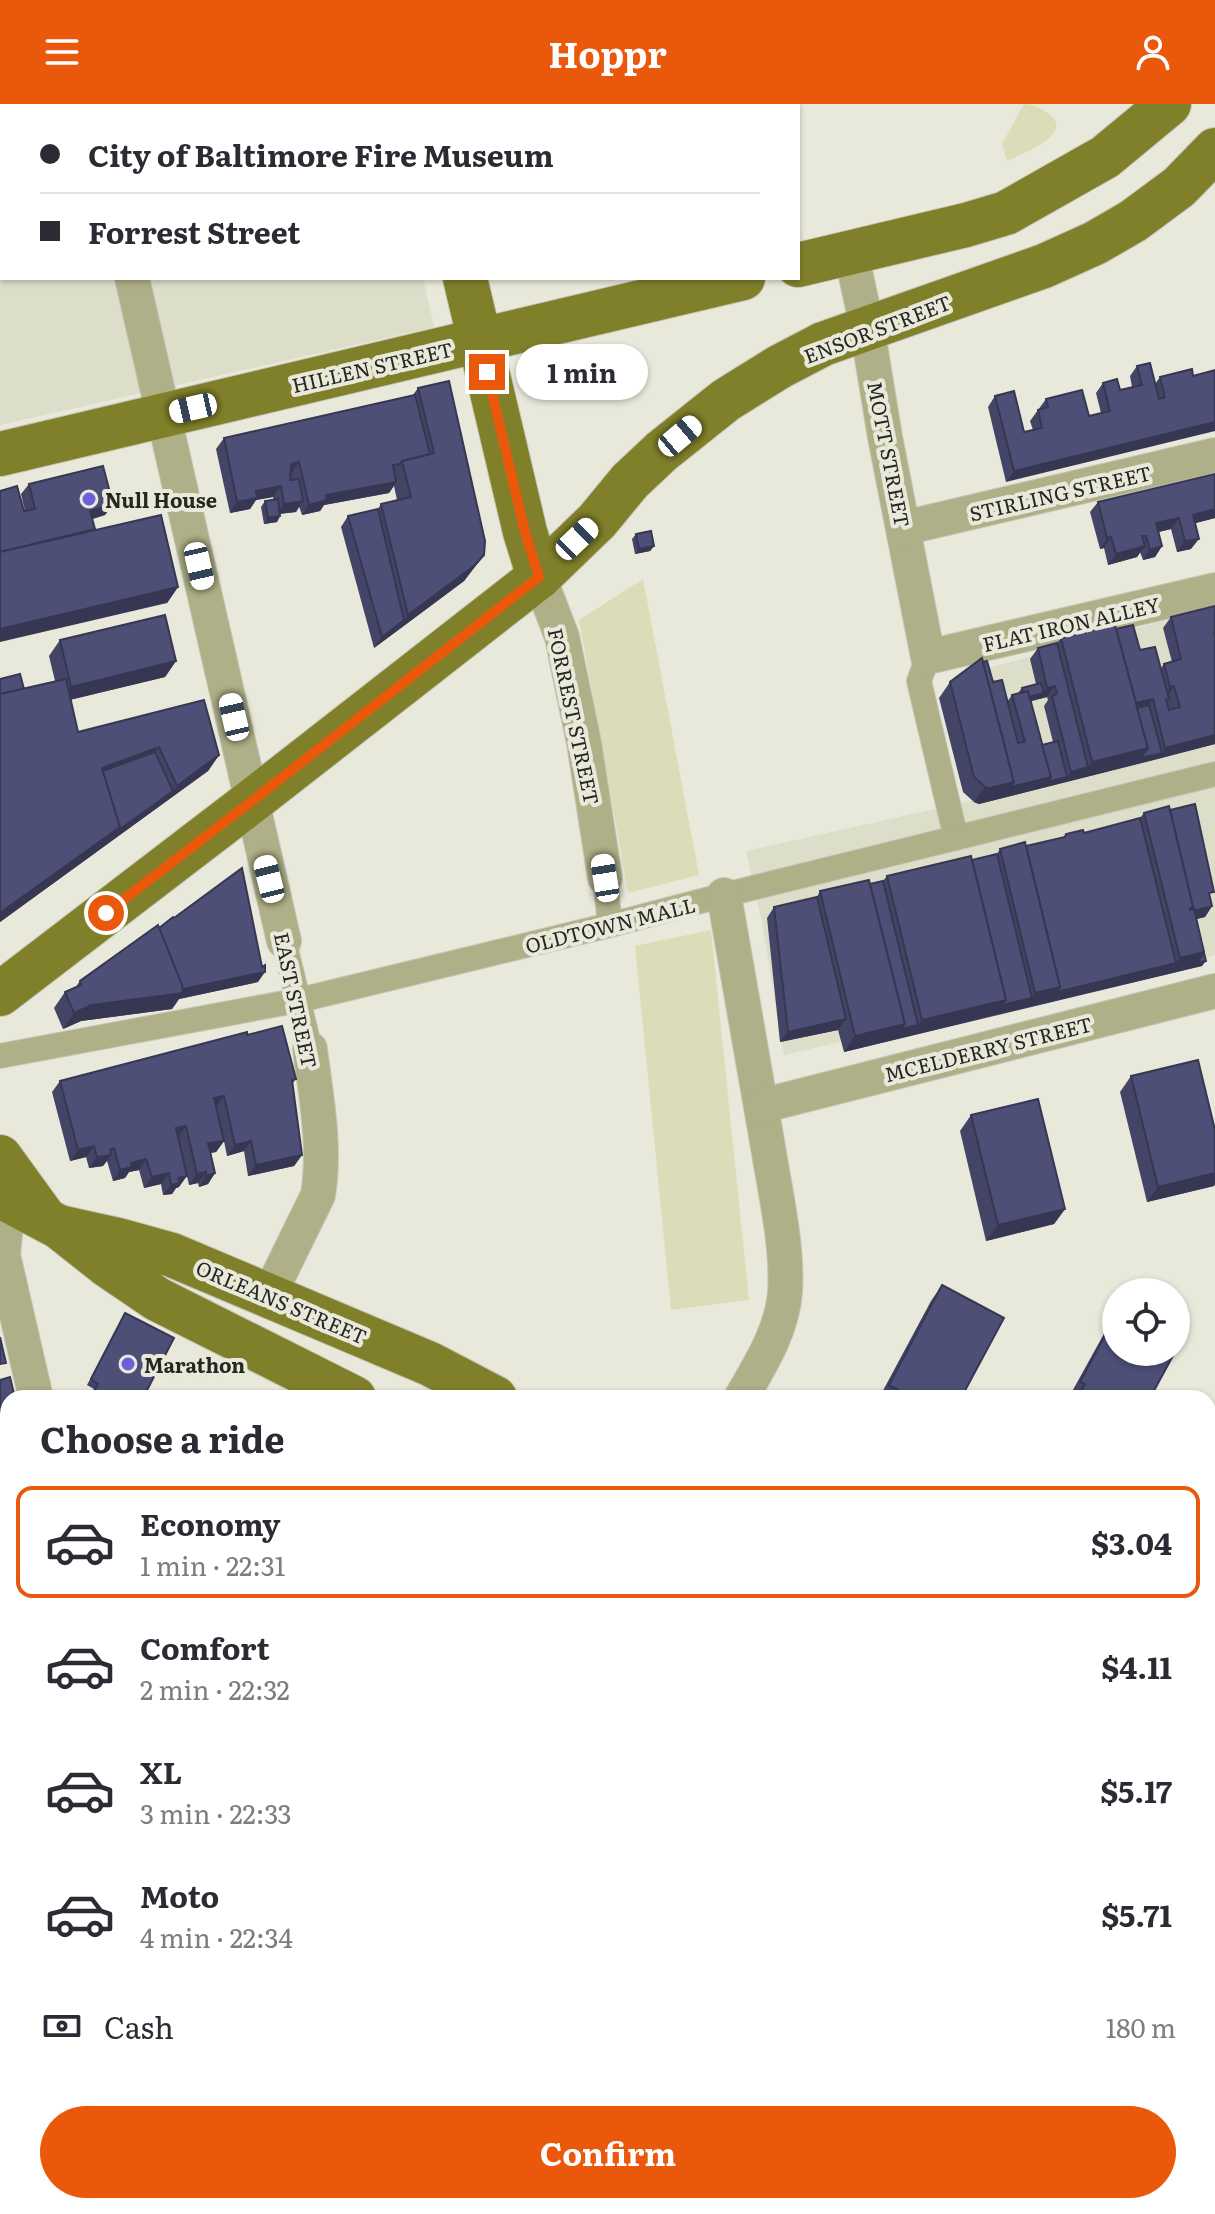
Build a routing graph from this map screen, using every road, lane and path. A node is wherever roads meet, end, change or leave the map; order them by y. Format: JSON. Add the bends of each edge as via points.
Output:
{"nodes":[{"id":1,"x":1146,"y":109,"type":"edge"},
{"id":2,"x":1214,"y":152,"type":"edge"},
{"id":3,"x":851,"y":253,"type":"junction"},
{"id":4,"x":800,"y":265,"type":"edge"},
{"id":5,"x":132,"y":280,"type":"edge"},
{"id":6,"x":465,"y":280,"type":"edge"},
{"id":7,"x":735,"y":280,"type":"edge"},
{"id":8,"x":867,"y":327,"type":"junction"},
{"id":9,"x":478,"y":341,"type":"junction"},
{"id":10,"x":163,"y":415,"type":"junction"},
{"id":11,"x":0,"y":454,"type":"edge"},
{"id":12,"x":1215,"y":455,"type":"edge"},
{"id":13,"x":904,"y":528,"type":"junction"},
{"id":14,"x":539,"y":577,"type":"junction"},
{"id":15,"x":1215,"y":590,"type":"edge"},
{"id":16,"x":928,"y":657,"type":"junction"},
{"id":17,"x":1215,"y":774,"type":"edge"},
{"id":18,"x":252,"y":801,"type":"junction"},
{"id":19,"x":956,"y":838,"type":"junction"},
{"id":20,"x":605,"y":878,"type":"joint"},
{"id":21,"x":724,"y":895,"type":"junction"},
{"id":22,"x":610,"y":925,"type":"junction"},
{"id":23,"x":284,"y":941,"type":"joint"},
{"id":24,"x":1215,"y":991,"type":"edge"},
{"id":25,"x":0,"y":994,"type":"edge"},
{"id":26,"x":300,"y":1000,"type":"junction"},
{"id":27,"x":310,"y":1049,"type":"joint"},
{"id":28,"x":0,"y":1056,"type":"edge"},
{"id":29,"x":761,"y":1106,"type":"junction"},
{"id":30,"x":0,"y":1157,"type":"edge"},
{"id":31,"x":30,"y":1212,"type":"edge"},
{"id":32,"x":269,"y":1295,"type":"junction"},
{"id":33,"x":34,"y":1390,"type":"edge"},
{"id":34,"x":335,"y":1390,"type":"edge"},
{"id":35,"x":480,"y":1390,"type":"edge"},
{"id":36,"x":746,"y":1390,"type":"edge"}],
"edges":[{"from":1,"to":2,"type":"main road"},
{"from":1,"to":3,"type":"main road","via":[[1105,157],[1006,213]]},
{"from":2,"to":8,"type":"main road","name":"ENSOR STREET","via":[[1179,187],[1095,243],[980,290]]},
{"from":3,"to":4,"type":"main road"},
{"from":3,"to":8,"type":"street","name":"MOTT STREET"},
{"from":5,"to":10,"type":"street","name":"EAST STREET"},
{"from":6,"to":9,"type":"main road","name":"FORREST STREET"},
{"from":7,"to":9,"type":"main road","name":"HILLEN STREET"},
{"from":8,"to":13,"type":"street","name":"MOTT STREET"},
{"from":8,"to":14,"type":"main road","name":"ENSOR STREET","via":[[779,367],[707,414],[630,481]]},
{"from":9,"to":10,"type":"main road","name":"HILLEN STREET"},
{"from":9,"to":14,"type":"main road","name":"FORREST STREET"},
{"from":10,"to":11,"type":"main road","name":"HILLEN STREET"},
{"from":10,"to":18,"type":"street","name":"EAST STREET"},
{"from":12,"to":13,"type":"street","name":"STIRLING STREET"},
{"from":13,"to":16,"type":"street","name":"MOTT STREET"},
{"from":14,"to":18,"type":"main road","name":"ENSOR STREET"},
{"from":14,"to":20,"type":"street","name":"FORREST STREET","via":[[562,637]]},
{"from":15,"to":16,"type":"street","name":"FLAT IRON ALLEY"},
{"from":16,"to":19,"type":"street","via":[[919,681]]},
{"from":17,"to":19,"type":"street","name":"OLDTOWN MALL"},
{"from":18,"to":23,"type":"street","name":"EAST STREET"},
{"from":18,"to":25,"type":"main road","name":"ENSOR STREET"},
{"from":19,"to":21,"type":"street","name":"OLDTOWN MALL"},
{"from":20,"to":22,"type":"street","name":"FORREST STREET"},
{"from":21,"to":22,"type":"street","name":"OLDTOWN MALL"},
{"from":21,"to":29,"type":"street"},
{"from":22,"to":26,"type":"street","name":"OLDTOWN MALL"},
{"from":23,"to":26,"type":"street","name":"EAST STREET"},
{"from":24,"to":29,"type":"street","name":"MCELDERRY STREET"},
{"from":26,"to":27,"type":"street","name":"EAST STREET"},
{"from":26,"to":28,"type":"street","name":"OLDTOWN MALL"},
{"from":27,"to":32,"type":"street","name":"EAST STREET","via":[[322,1150],[320,1186]]},
{"from":29,"to":36,"type":"street","via":[[786,1268],[785,1295],[766,1355]]},
{"from":30,"to":31,"type":"main road"},
{"from":31,"to":32,"type":"main road","name":"ORLEANS STREET","via":[[172,1255]]},
{"from":31,"to":33,"type":"street","via":[[6,1225],[3,1255]]},
{"from":31,"to":34,"type":"main road","via":[[157,1299]]},
{"from":32,"to":35,"type":"main road","name":"ORLEANS STREET"}]}
